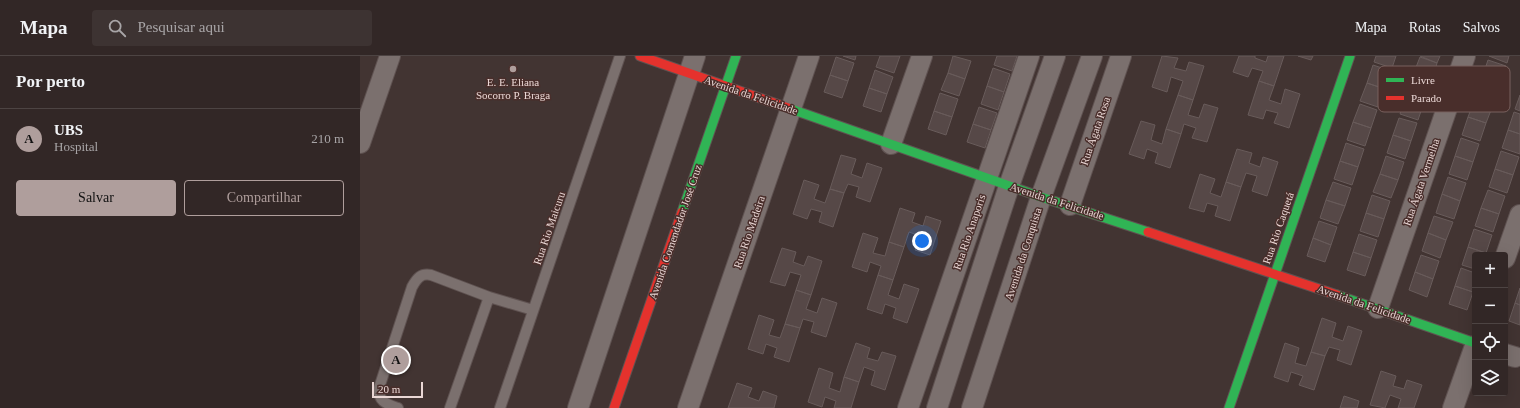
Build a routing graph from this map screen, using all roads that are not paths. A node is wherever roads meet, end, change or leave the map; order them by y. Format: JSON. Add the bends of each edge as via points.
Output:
{"nodes":[{"id":1,"x":390,"y":56,"type":"edge"},
{"id":2,"x":620,"y":56,"type":"edge"},
{"id":3,"x":640,"y":56,"type":"edge"},
{"id":4,"x":736,"y":56,"type":"edge"},
{"id":5,"x":809,"y":56,"type":"edge"},
{"id":6,"x":922,"y":56,"type":"edge"},
{"id":7,"x":1030,"y":56,"type":"edge"},
{"id":8,"x":1055,"y":56,"type":"edge"},
{"id":9,"x":1092,"y":56,"type":"edge"},
{"id":10,"x":1121,"y":56,"type":"edge"},
{"id":11,"x":1350,"y":56,"type":"edge"},
{"id":12,"x":1465,"y":56,"type":"edge"},
{"id":13,"x":691,"y":65,"type":"edge"},
{"id":14,"x":1462,"y":66,"type":"edge"},
{"id":15,"x":725,"y":87,"type":"junction"},
{"id":16,"x":791,"y":109,"type":"junction"},
{"id":17,"x":1446,"y":112,"type":"edge"},
{"id":18,"x":360,"y":143,"type":"edge"},
{"id":19,"x":891,"y":144,"type":"junction"},
{"id":20,"x":987,"y":178,"type":"junction"},
{"id":21,"x":1009,"y":186,"type":"junction"},
{"id":22,"x":1041,"y":197,"type":"junction"},
{"id":23,"x":1070,"y":205,"type":"junction"},
{"id":24,"x":1520,"y":215,"type":"edge"},
{"id":25,"x":1507,"y":252,"type":"edge"},
{"id":26,"x":1274,"y":273,"type":"junction"},
{"id":27,"x":489,"y":297,"type":"junction"},
{"id":28,"x":1378,"y":308,"type":"junction"},
{"id":29,"x":533,"y":310,"type":"junction"},
{"id":30,"x":1472,"y":344,"type":"edge"},
{"id":31,"x":1472,"y":354,"type":"edge"},
{"id":32,"x":398,"y":408,"type":"edge"},
{"id":33,"x":450,"y":408,"type":"edge"},
{"id":34,"x":500,"y":408,"type":"edge"},
{"id":35,"x":578,"y":408,"type":"edge"},
{"id":36,"x":614,"y":408,"type":"edge"},
{"id":37,"x":688,"y":408,"type":"edge"},
{"id":38,"x":908,"y":408,"type":"edge"},
{"id":39,"x":937,"y":408,"type":"edge"},
{"id":40,"x":972,"y":408,"type":"edge"},
{"id":41,"x":1229,"y":408,"type":"edge"},
{"id":42,"x":1453,"y":408,"type":"edge"}],
"edges":[{"from":1,"to":18,"type":"street"},
{"from":2,"to":29,"type":"lane","name":"Rua Rio Maicuru"},
{"from":3,"to":13,"type":"street","name":"Avenida da Felicidade"},
{"from":4,"to":15,"type":"street","name":"Avenida Comendador José Cruz"},
{"from":5,"to":16,"type":"street","name":"Rua Rio Madeira"},
{"from":6,"to":19,"type":"street"},
{"from":7,"to":20,"type":"street","name":"Rua Rio Anaporis"},
{"from":8,"to":21,"type":"street"},
{"from":9,"to":22,"type":"street","name":"Avenida da Conquista"},
{"from":10,"to":23,"type":"street","name":"Rua Ágata Rosa"},
{"from":11,"to":26,"type":"street","name":"Rua Rio Caquetá"},
{"from":12,"to":14,"type":"street","name":"Rua Ágata Vermelha"},
{"from":13,"to":15,"type":"street","name":"Avenida da Felicidade"},
{"from":13,"to":35,"type":"street"},
{"from":15,"to":16,"type":"street","name":"Avenida da Felicidade"},
{"from":15,"to":36,"type":"street","name":"Avenida Comendador José Cruz"},
{"from":16,"to":19,"type":"street","name":"Avenida da Felicidade"},
{"from":16,"to":37,"type":"street","name":"Rua Rio Madeira"},
{"from":17,"to":28,"type":"street","name":"Rua Ágata Vermelha"},
{"from":19,"to":20,"type":"street","name":"Avenida da Felicidade"},
{"from":20,"to":21,"type":"street","name":"Avenida da Felicidade"},
{"from":20,"to":38,"type":"street","name":"Rua Rio Anaporis"},
{"from":21,"to":22,"type":"street","name":"Avenida da Felicidade"},
{"from":21,"to":39,"type":"street"},
{"from":22,"to":23,"type":"street","name":"Avenida da Felicidade"},
{"from":22,"to":40,"type":"street","name":"Avenida da Conquista"},
{"from":23,"to":26,"type":"street","name":"Avenida da Felicidade"},
{"from":24,"to":25,"type":"street"},
{"from":26,"to":28,"type":"street","name":"Avenida da Felicidade"},
{"from":26,"to":41,"type":"street","name":"Rua Rio Caquetá"},
{"from":27,"to":29,"type":"lane"},
{"from":27,"to":32,"type":"lane","via":[[431,275],[424,274],[417,278],[379,388],[380,399]]},
{"from":27,"to":33,"type":"lane"},
{"from":28,"to":30,"type":"street","name":"Avenida da Felicidade"},
{"from":29,"to":34,"type":"lane","name":"Rua Rio Maicuru"},
{"from":31,"to":42,"type":"street"}]}
